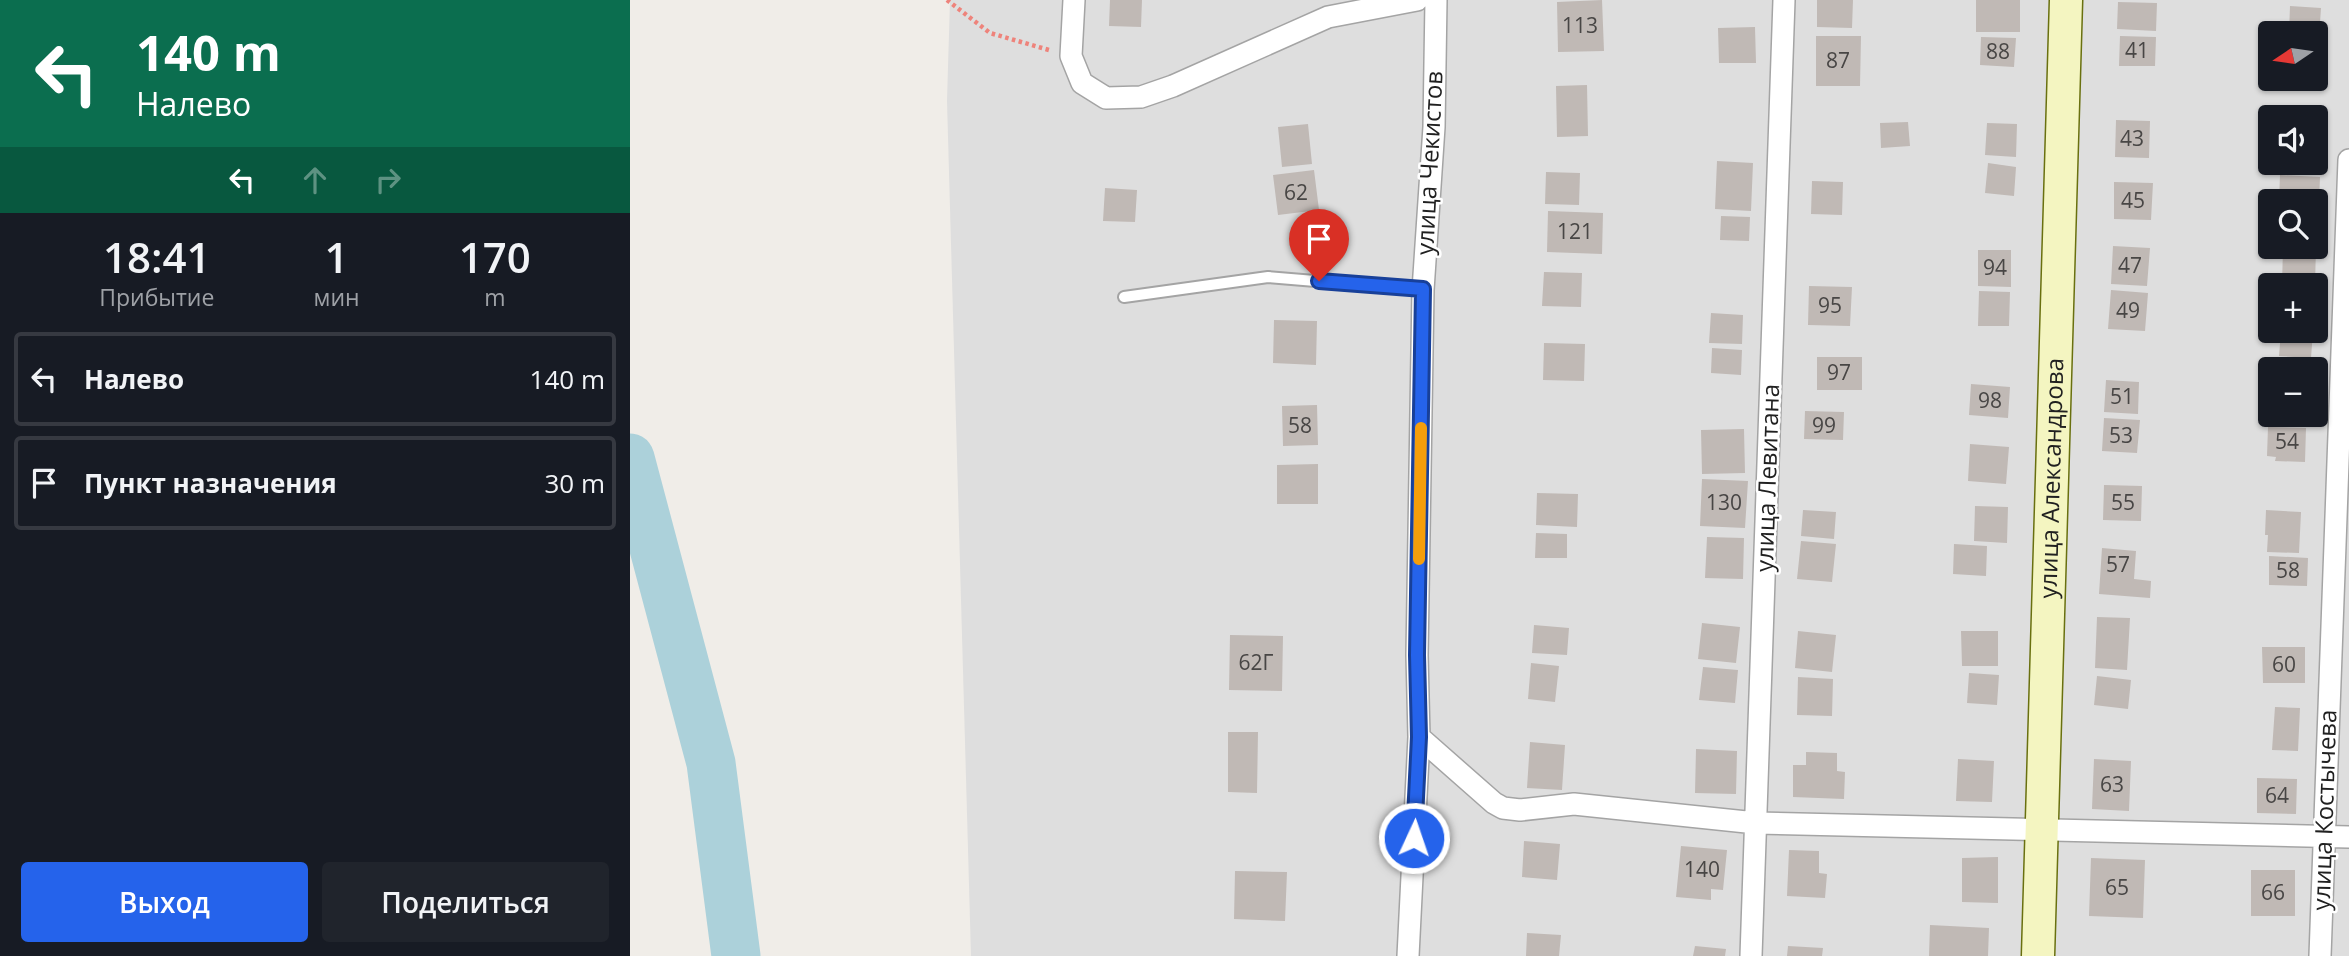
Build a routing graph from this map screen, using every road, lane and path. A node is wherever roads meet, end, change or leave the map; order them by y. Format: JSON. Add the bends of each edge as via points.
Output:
{"nodes":[{"id":1,"x":947,"y":0,"type":"edge"},
{"id":2,"x":1074,"y":0,"type":"edge"},
{"id":3,"x":1418,"y":0,"type":"edge"},
{"id":4,"x":1436,"y":0,"type":"edge"},
{"id":5,"x":1784,"y":0,"type":"edge"},
{"id":6,"x":2066,"y":0,"type":"edge"},
{"id":7,"x":1071,"y":56,"type":"junction"},
{"id":8,"x":2349,"y":160,"type":"edge"},
{"id":9,"x":1423,"y":289,"type":"junction"},
{"id":10,"x":1124,"y":297,"type":"dead end"},
{"id":11,"x":1419,"y":737,"type":"junction"},
{"id":12,"x":1756,"y":822,"type":"junction"},
{"id":13,"x":2042,"y":829,"type":"junction"},
{"id":14,"x":2323,"y":836,"type":"junction"},
{"id":15,"x":2349,"y":837,"type":"edge"},
{"id":16,"x":1408,"y":956,"type":"edge"},
{"id":17,"x":1751,"y":956,"type":"edge"},
{"id":18,"x":2038,"y":956,"type":"edge"},
{"id":19,"x":2320,"y":956,"type":"edge"}],
"edges":[{"from":1,"to":7,"type":"path","via":[[990,33]]},
{"from":2,"to":7,"type":"street"},
{"from":3,"to":7,"type":"street","via":[[1328,17],[1141,96],[1106,99],[1082,83]]},
{"from":4,"to":9,"type":"street","name":"улица Чекистов","via":[[1434,127]]},
{"from":5,"to":12,"type":"street","name":"улица Левитана"},
{"from":6,"to":13,"type":"street","name":"улица Александрова"},
{"from":8,"to":14,"type":"street","name":"улица Костычева"},
{"from":9,"to":10,"type":"lane","via":[[1268,277]]},
{"from":9,"to":11,"type":"street","name":"улица Чекистов"},
{"from":11,"to":12,"type":"street","via":[[1503,808],[1573,804]]},
{"from":11,"to":16,"type":"street","name":"улица Чекистов"},
{"from":12,"to":13,"type":"street"},
{"from":12,"to":17,"type":"street","name":"улица Левитана"},
{"from":13,"to":14,"type":"street"},
{"from":13,"to":18,"type":"street","name":"улица Александрова"},
{"from":14,"to":15,"type":"street"},
{"from":14,"to":19,"type":"street","name":"улица Костычева"}]}
